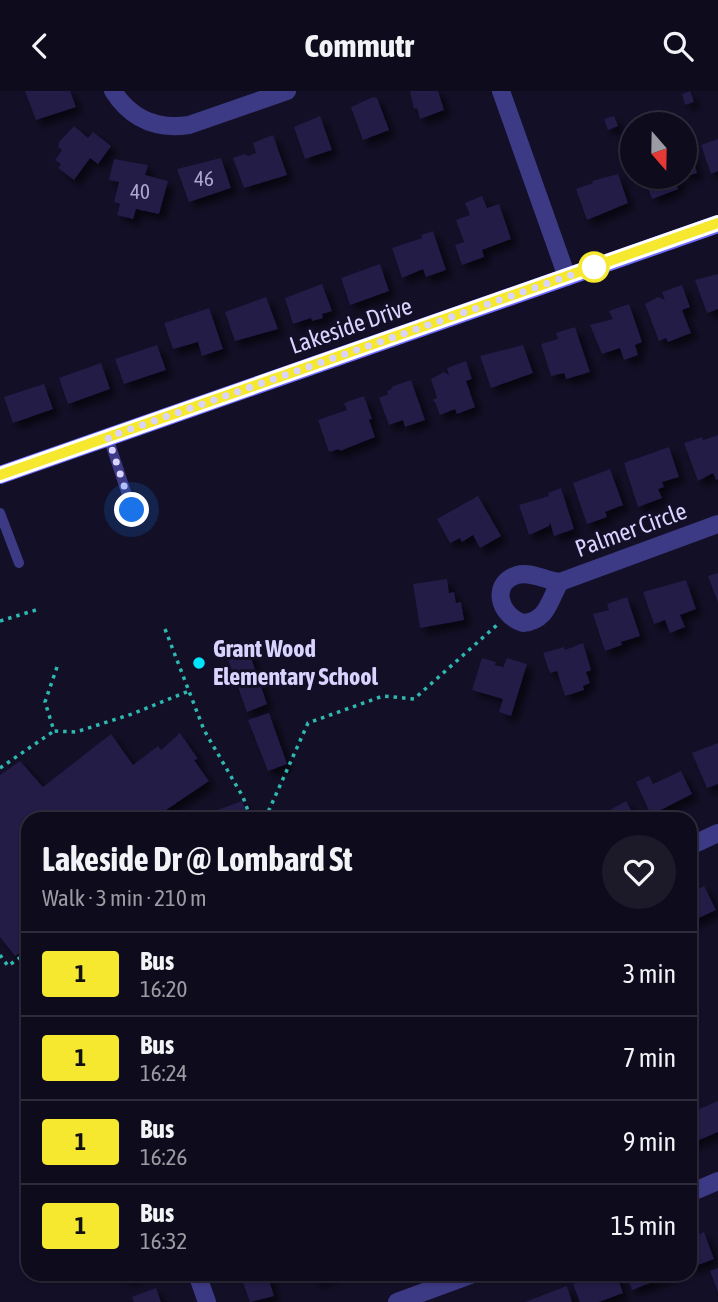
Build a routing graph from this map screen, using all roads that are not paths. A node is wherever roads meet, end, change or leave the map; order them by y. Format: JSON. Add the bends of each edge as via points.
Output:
{"nodes":[{"id":1,"x":113,"y":91,"type":"edge"},
{"id":2,"x":287,"y":91,"type":"edge"},
{"id":3,"x":501,"y":91,"type":"edge"},
{"id":4,"x":718,"y":223,"type":"edge"},
{"id":5,"x":567,"y":277,"type":"junction"},
{"id":6,"x":108,"y":437,"type":"junction"},
{"id":7,"x":0,"y":475,"type":"edge"},
{"id":8,"x":132,"y":510,"type":"dead end"},
{"id":9,"x":0,"y":513,"type":"edge"},
{"id":10,"x":718,"y":524,"type":"edge"},
{"id":11,"x":19,"y":562,"type":"dead end"},
{"id":12,"x":560,"y":582,"type":"junction"},
{"id":13,"x":718,"y":833,"type":"edge"},
{"id":14,"x":697,"y":843,"type":"edge"},
{"id":15,"x":718,"y":1181,"type":"edge"},
{"id":16,"x":697,"y":1190,"type":"edge"},
{"id":17,"x":200,"y":1281,"type":"edge"},
{"id":18,"x":454,"y":1281,"type":"edge"},
{"id":19,"x":207,"y":1302,"type":"edge"},
{"id":20,"x":397,"y":1302,"type":"edge"}],
"edges":[{"from":1,"to":2,"type":"street","via":[[138,118],[173,127]]},
{"from":3,"to":5,"type":"street"},
{"from":4,"to":5,"type":"street","name":"Lakeside Drive"},
{"from":5,"to":6,"type":"street","name":"Lakeside Drive"},
{"from":6,"to":7,"type":"street","name":"Lakeside Drive"},
{"from":6,"to":8,"type":"lane"},
{"from":9,"to":11,"type":"lane"},
{"from":10,"to":12,"type":"street","name":"Palmer Circle"},
{"from":12,"to":12,"type":"street","name":"Palmer Circle","via":[[529,573],[512,577],[501,599],[508,615],[523,623],[540,618]]},
{"from":13,"to":14,"type":"street"},
{"from":15,"to":16,"type":"street"},
{"from":17,"to":19,"type":"street"},
{"from":18,"to":20,"type":"street"}]}
